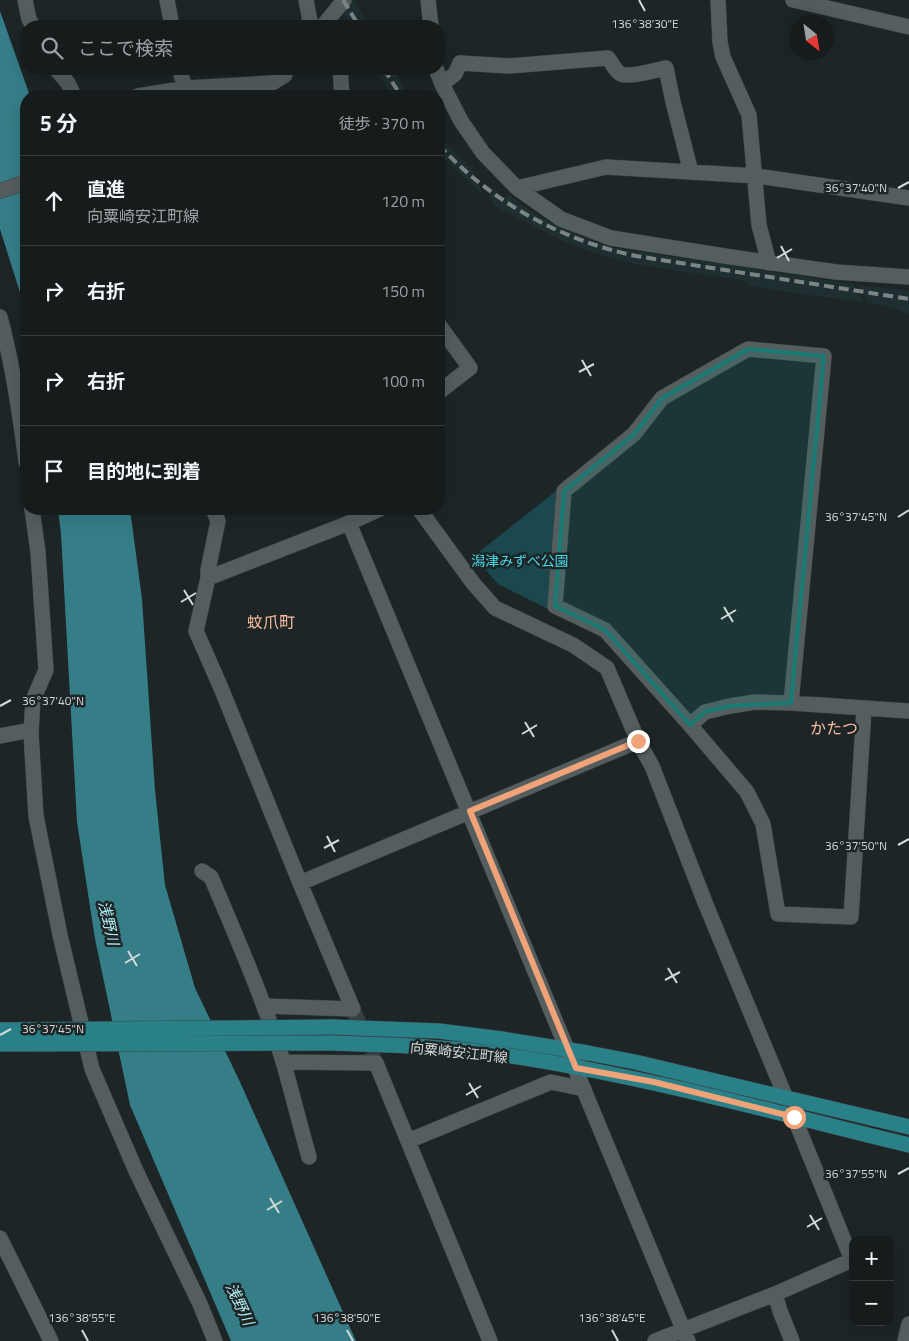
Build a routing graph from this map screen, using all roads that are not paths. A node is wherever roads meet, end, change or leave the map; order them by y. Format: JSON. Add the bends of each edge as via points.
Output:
{"nodes":[{"id":1,"x":25,"y":0,"type":"edge"},
{"id":2,"x":167,"y":0,"type":"edge"},
{"id":3,"x":306,"y":0,"type":"edge"},
{"id":4,"x":428,"y":0,"type":"edge"},
{"id":5,"x":718,"y":0,"type":"edge"},
{"id":6,"x":793,"y":0,"type":"edge"},
{"id":7,"x":342,"y":3,"type":"edge"},
{"id":8,"x":30,"y":20,"type":"edge"},
{"id":9,"x":171,"y":20,"type":"edge"},
{"id":10,"x":310,"y":20,"type":"edge"},
{"id":11,"x":328,"y":20,"type":"edge"},
{"id":12,"x":338,"y":20,"type":"edge"},
{"id":13,"x":430,"y":20,"type":"edge"},
{"id":14,"x":909,"y":27,"type":"edge"},
{"id":15,"x":61,"y":75,"type":"edge"},
{"id":16,"x":181,"y":75,"type":"edge"},
{"id":17,"x":283,"y":75,"type":"edge"},
{"id":18,"x":285,"y":75,"type":"edge"},
{"id":19,"x":340,"y":75,"type":"edge"},
{"id":20,"x":438,"y":75,"type":"edge"},
{"id":21,"x":442,"y":84,"type":"junction"},
{"id":22,"x":71,"y":90,"type":"edge"},
{"id":23,"x":186,"y":90,"type":"edge"},
{"id":24,"x":206,"y":90,"type":"edge"},
{"id":25,"x":277,"y":90,"type":"edge"},
{"id":26,"x":342,"y":90,"type":"edge"},
{"id":27,"x":691,"y":172,"type":"junction"},
{"id":28,"x":754,"y":176,"type":"junction"},
{"id":29,"x":20,"y":184,"type":"edge"},
{"id":30,"x":517,"y":188,"type":"junction"},
{"id":31,"x":0,"y":191,"type":"edge"},
{"id":32,"x":909,"y":198,"type":"edge"},
{"id":33,"x":769,"y":263,"type":"junction"},
{"id":34,"x":909,"y":277,"type":"edge"},
{"id":35,"x":0,"y":317,"type":"edge"},
{"id":36,"x":445,"y":333,"type":"edge"},
{"id":37,"x":445,"y":387,"type":"edge"},
{"id":38,"x":20,"y":416,"type":"edge"},
{"id":39,"x":33,"y":515,"type":"edge"},
{"id":40,"x":215,"y":515,"type":"edge"},
{"id":41,"x":367,"y":515,"type":"edge"},
{"id":42,"x":423,"y":515,"type":"edge"},
{"id":43,"x":349,"y":523,"type":"junction"},
{"id":44,"x":208,"y":578,"type":"junction"},
{"id":45,"x":791,"y":703,"type":"junction"},
{"id":46,"x":864,"y":708,"type":"junction"},
{"id":47,"x":909,"y":711,"type":"edge"},
{"id":48,"x":690,"y":725,"type":"junction"},
{"id":49,"x":31,"y":730,"type":"junction"},
{"id":50,"x":0,"y":736,"type":"edge"},
{"id":51,"x":638,"y":741,"type":"junction"},
{"id":52,"x":470,"y":811,"type":"junction"},
{"id":53,"x":202,"y":871,"type":"dead end"},
{"id":54,"x":300,"y":883,"type":"junction"},
{"id":55,"x":264,"y":1006,"type":"junction"},
{"id":56,"x":0,"y":1030,"type":"edge"},
{"id":57,"x":0,"y":1044,"type":"edge"},
{"id":58,"x":569,"y":1051,"type":"junction"},
{"id":59,"x":283,"y":1062,"type":"junction"},
{"id":60,"x":576,"y":1068,"type":"junction"},
{"id":61,"x":584,"y":1089,"type":"junction"},
{"id":62,"x":786,"y":1098,"type":"junction"},
{"id":63,"x":794,"y":1117,"type":"junction"},
{"id":64,"x":909,"y":1127,"type":"edge"},
{"id":65,"x":408,"y":1141,"type":"junction"},
{"id":66,"x":909,"y":1145,"type":"edge"},
{"id":67,"x":309,"y":1157,"type":"dead end"},
{"id":68,"x":0,"y":1238,"type":"edge"},
{"id":69,"x":775,"y":1294,"type":"junction"},
{"id":70,"x":909,"y":1324,"type":"edge"},
{"id":71,"x":686,"y":1335,"type":"edge"},
{"id":72,"x":51,"y":1341,"type":"edge"},
{"id":73,"x":215,"y":1341,"type":"edge"},
{"id":74,"x":490,"y":1341,"type":"edge"},
{"id":75,"x":655,"y":1341,"type":"edge"},
{"id":76,"x":792,"y":1341,"type":"edge"},
{"id":77,"x":905,"y":1341,"type":"edge"}],
"edges":[{"from":1,"to":8,"type":"street"},
{"from":2,"to":9,"type":"street"},
{"from":3,"to":10,"type":"street"},
{"from":4,"to":13,"type":"street"},
{"from":5,"to":28,"type":"street","via":[[724,57],[749,115]]},
{"from":6,"to":14,"type":"street"},
{"from":7,"to":11,"type":"street"},
{"from":7,"to":12,"type":"street"},
{"from":15,"to":22,"type":"street"},
{"from":16,"to":23,"type":"street"},
{"from":17,"to":24,"type":"street","via":[[272,83]]},
{"from":18,"to":25,"type":"street"},
{"from":19,"to":26,"type":"street"},
{"from":20,"to":21,"type":"street"},
{"from":21,"to":27,"type":"street","via":[[455,74],[460,63],[509,66],[608,58],[623,75],[666,68]]},
{"from":21,"to":30,"type":"street","via":[[461,121],[483,153]]},
{"from":27,"to":28,"type":"street"},
{"from":27,"to":30,"type":"street","via":[[606,167]]},
{"from":28,"to":32,"type":"street"},
{"from":28,"to":33,"type":"street","via":[[759,224]]},
{"from":29,"to":31,"type":"street"},
{"from":30,"to":33,"type":"street","via":[[560,219],[612,238]]},
{"from":33,"to":34,"type":"street"},
{"from":35,"to":38,"type":"street"},
{"from":36,"to":37,"type":"street","via":[[470,368]]},
{"from":39,"to":49,"type":"street","via":[[46,670],[33,700]]},
{"from":40,"to":44,"type":"street","via":[[218,522]]},
{"from":41,"to":43,"type":"street"},
{"from":42,"to":51,"type":"street","via":[[495,608],[573,644],[607,668]]},
{"from":43,"to":44,"type":"street"},
{"from":43,"to":52,"type":"street"},
{"from":44,"to":54,"type":"street","via":[[196,631]]},
{"from":45,"to":46,"type":"street"},
{"from":45,"to":48,"type":"street","via":[[755,702],[730,706],[705,712]]},
{"from":45,"to":48,"type":"street","via":[[824,356],[748,349],[662,398],[634,434],[564,490],[555,606],[605,630]]},
{"from":46,"to":47,"type":"street"},
{"from":46,"to":48,"type":"street","via":[[851,917],[778,914],[763,824],[756,808],[747,792]]},
{"from":49,"to":50,"type":"street"},
{"from":49,"to":73,"type":"street","via":[[36,816],[92,1069]]},
{"from":51,"to":52,"type":"street"},
{"from":51,"to":62,"type":"street","via":[[652,766]]},
{"from":52,"to":54,"type":"street"},
{"from":52,"to":58,"type":"street"},
{"from":53,"to":55,"type":"street","via":[[211,877]]},
{"from":54,"to":55,"type":"street","via":[[353,1009]]},
{"from":55,"to":59,"type":"street"},
{"from":56,"to":58,"type":"main road","name":"向粟崎安江町線","bridge":true,"via":[[333,1027],[439,1031]]},
{"from":57,"to":60,"type":"main road","name":"向粟崎安江町線","bridge":true,"via":[[332,1043],[497,1054]]},
{"from":58,"to":60,"type":"street"},
{"from":58,"to":62,"type":"main road","name":"向粟崎安江町線","via":[[635,1062]]},
{"from":59,"to":65,"type":"street","via":[[376,1063]]},
{"from":59,"to":67,"type":"street"},
{"from":60,"to":61,"type":"street"},
{"from":60,"to":63,"type":"main road","name":"向粟崎安江町線","via":[[654,1082]]},
{"from":61,"to":65,"type":"street","via":[[551,1082]]},
{"from":61,"to":71,"type":"street"},
{"from":62,"to":64,"type":"main road","name":"向粟崎安江町線"},
{"from":63,"to":66,"type":"main road","name":"向粟崎安江町線"},
{"from":63,"to":69,"type":"street","via":[[852,1260]]},
{"from":65,"to":74,"type":"street"},
{"from":68,"to":72,"type":"street"},
{"from":69,"to":71,"type":"street"},
{"from":69,"to":76,"type":"street"},
{"from":70,"to":77,"type":"street"},
{"from":71,"to":75,"type":"street"}]}
